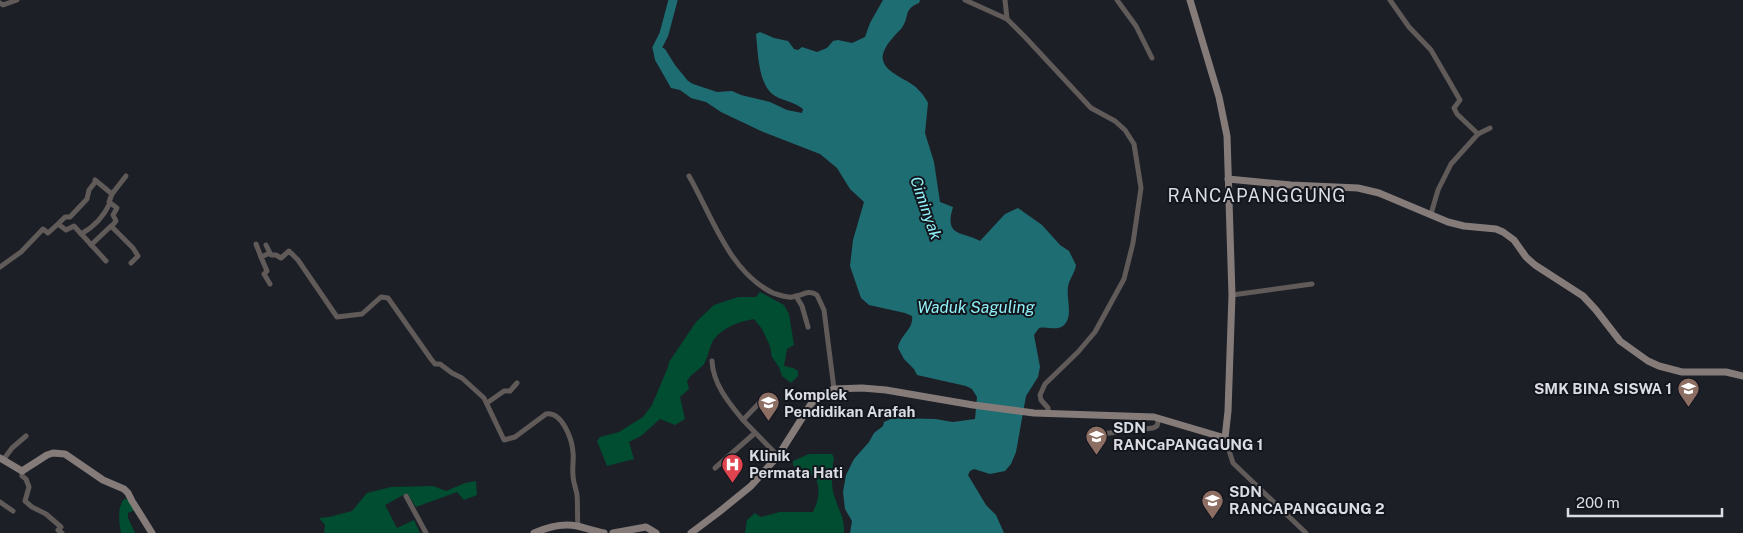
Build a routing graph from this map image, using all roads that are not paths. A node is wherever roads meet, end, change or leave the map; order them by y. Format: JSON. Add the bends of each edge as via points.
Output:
{"nodes":[{"id":1,"x":17,"y":0,"type":"edge"},
{"id":2,"x":965,"y":0,"type":"edge"},
{"id":3,"x":1005,"y":0,"type":"edge"},
{"id":4,"x":1118,"y":0,"type":"edge"},
{"id":5,"x":1190,"y":0,"type":"edge"},
{"id":6,"x":1390,"y":0,"type":"edge"},
{"id":7,"x":3,"y":3,"type":"edge"},
{"id":8,"x":1007,"y":19,"type":"junction"},
{"id":9,"x":1152,"y":58,"type":"dead end"},
{"id":10,"x":1490,"y":128,"type":"dead end"},
{"id":11,"x":1478,"y":134,"type":"junction"},
{"id":12,"x":126,"y":176,"type":"dead end"},
{"id":13,"x":689,"y":176,"type":"dead end"},
{"id":14,"x":1228,"y":179,"type":"junction"},
{"id":15,"x":112,"y":194,"type":"junction"},
{"id":16,"x":110,"y":203,"type":"junction"},
{"id":17,"x":1431,"y":214,"type":"junction"},
{"id":18,"x":58,"y":224,"type":"junction"},
{"id":19,"x":111,"y":227,"type":"junction"},
{"id":20,"x":81,"y":234,"type":"junction"},
{"id":21,"x":256,"y":244,"type":"dead end"},
{"id":22,"x":91,"y":245,"type":"junction"},
{"id":23,"x":266,"y":245,"type":"dead end"},
{"id":24,"x":270,"y":252,"type":"junction"},
{"id":25,"x":261,"y":257,"type":"junction"},
{"id":26,"x":106,"y":261,"type":"dead end"},
{"id":27,"x":131,"y":264,"type":"dead end"},
{"id":28,"x":0,"y":267,"type":"edge"},
{"id":29,"x":270,"y":284,"type":"dead end"},
{"id":30,"x":1312,"y":284,"type":"dead end"},
{"id":31,"x":1232,"y":294,"type":"junction"},
{"id":32,"x":796,"y":296,"type":"junction"},
{"id":33,"x":808,"y":327,"type":"dead end"},
{"id":34,"x":712,"y":361,"type":"dead end"},
{"id":35,"x":1743,"y":376,"type":"edge"},
{"id":36,"x":517,"y":383,"type":"dead end"},
{"id":37,"x":834,"y":389,"type":"junction"},
{"id":38,"x":765,"y":397,"type":"dead end"},
{"id":39,"x":487,"y":403,"type":"junction"},
{"id":40,"x":1048,"y":414,"type":"junction"},
{"id":41,"x":1159,"y":418,"type":"junction"},
{"id":42,"x":743,"y":420,"type":"junction"},
{"id":43,"x":755,"y":433,"type":"junction"},
{"id":44,"x":1101,"y":434,"type":"dead end"},
{"id":45,"x":26,"y":436,"type":"dead end"},
{"id":46,"x":1224,"y":438,"type":"junction"},
{"id":47,"x":778,"y":456,"type":"junction"},
{"id":48,"x":2,"y":459,"type":"edge"},
{"id":49,"x":715,"y":468,"type":"dead end"},
{"id":50,"x":22,"y":471,"type":"junction"},
{"id":51,"x":406,"y":496,"type":"dead end"},
{"id":52,"x":0,"y":502,"type":"edge"},
{"id":53,"x":13,"y":511,"type":"dead end"},
{"id":54,"x":578,"y":526,"type":"junction"},
{"id":55,"x":538,"y":532,"type":"edge"},
{"id":56,"x":62,"y":533,"type":"edge"},
{"id":57,"x":152,"y":533,"type":"edge"},
{"id":58,"x":426,"y":533,"type":"edge"},
{"id":59,"x":604,"y":533,"type":"edge"},
{"id":60,"x":613,"y":533,"type":"edge"},
{"id":61,"x":656,"y":533,"type":"edge"},
{"id":62,"x":691,"y":533,"type":"edge"},
{"id":63,"x":1306,"y":533,"type":"edge"}],
"edges":[{"from":1,"to":7,"type":"street"},
{"from":2,"to":8,"type":"street"},
{"from":3,"to":8,"type":"street"},
{"from":4,"to":9,"type":"street"},
{"from":5,"to":14,"type":"main road","via":[[1219,97],[1227,136]]},
{"from":6,"to":11,"type":"street","via":[[1441,66],[1460,100],[1454,108],[1456,113]]},
{"from":8,"to":40,"type":"street","via":[[1092,108],[1125,130],[1134,144],[1141,188],[1124,279],[1095,332],[1045,384],[1040,395]]},
{"from":10,"to":11,"type":"street"},
{"from":11,"to":17,"type":"street","via":[[1451,164]]},
{"from":12,"to":15,"type":"street"},
{"from":13,"to":32,"type":"street","via":[[737,263],[750,278],[780,296]]},
{"from":14,"to":17,"type":"main road","via":[[1358,188]]},
{"from":14,"to":31,"type":"main road"},
{"from":15,"to":16,"type":"street"},
{"from":15,"to":18,"type":"street","via":[[96,181],[87,199],[70,217]]},
{"from":16,"to":19,"type":"street","via":[[117,208],[113,215],[116,221]]},
{"from":16,"to":20,"type":"street","via":[[97,222]]},
{"from":17,"to":35,"type":"main road","via":[[1458,225],[1503,232],[1514,240],[1535,266],[1583,296],[1620,341],[1648,361],[1682,372],[1726,372]]},
{"from":18,"to":20,"type":"street","via":[[66,230],[74,226]]},
{"from":18,"to":28,"type":"street","via":[[48,233],[43,229],[21,252]]},
{"from":19,"to":22,"type":"street"},
{"from":19,"to":27,"type":"street","via":[[138,256]]},
{"from":20,"to":22,"type":"street"},
{"from":21,"to":25,"type":"street"},
{"from":22,"to":26,"type":"street"},
{"from":23,"to":24,"type":"street"},
{"from":24,"to":25,"type":"street"},
{"from":24,"to":39,"type":"street","via":[[281,258],[289,252],[298,260],[337,317],[362,314],[381,297],[388,298],[435,364],[462,378]]},
{"from":25,"to":29,"type":"street","via":[[268,272],[264,274]]},
{"from":30,"to":31,"type":"street"},
{"from":31,"to":46,"type":"main road"},
{"from":32,"to":33,"type":"street"},
{"from":32,"to":37,"type":"street","via":[[810,292],[821,302]]},
{"from":34,"to":42,"type":"street","via":[[713,372],[724,396]]},
{"from":36,"to":39,"type":"street","via":[[510,391],[504,391]]},
{"from":37,"to":40,"type":"main road","via":[[886,390]]},
{"from":37,"to":47,"type":"main road","via":[[811,404]]},
{"from":38,"to":42,"type":"street"},
{"from":39,"to":54,"type":"street","via":[[504,441],[550,413],[565,428],[573,452]]},
{"from":40,"to":41,"type":"main road"},
{"from":41,"to":44,"type":"street","via":[[1154,428]]},
{"from":41,"to":46,"type":"main road"},
{"from":42,"to":43,"type":"street"},
{"from":43,"to":47,"type":"street"},
{"from":43,"to":49,"type":"street"},
{"from":45,"to":48,"type":"street"},
{"from":46,"to":63,"type":"street","via":[[1233,463]]},
{"from":47,"to":62,"type":"main road","via":[[751,486]]},
{"from":48,"to":50,"type":"main road"},
{"from":50,"to":56,"type":"street","via":[[29,487],[25,501],[46,514],[61,527],[58,530]]},
{"from":50,"to":57,"type":"main road","via":[[47,455],[65,454],[128,492]]},
{"from":51,"to":58,"type":"street"},
{"from":52,"to":53,"type":"street"},
{"from":54,"to":55,"type":"main road","via":[[552,526]]},
{"from":54,"to":59,"type":"main road"},
{"from":60,"to":61,"type":"main road","via":[[646,528]]}]}
